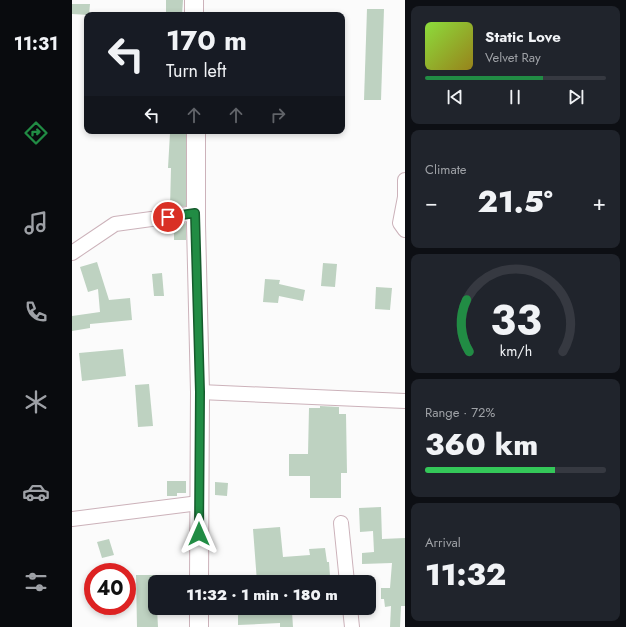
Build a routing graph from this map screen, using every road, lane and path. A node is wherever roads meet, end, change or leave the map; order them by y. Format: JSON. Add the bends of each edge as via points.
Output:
{"nodes":[{"id":1,"x":194,"y":0,"type":"edge"},
{"id":2,"x":194,"y":12,"type":"edge"},
{"id":3,"x":196,"y":134,"type":"edge"},
{"id":4,"x":405,"y":180,"type":"edge"},
{"id":5,"x":195,"y":213,"type":"junction"},
{"id":6,"x":405,"y":230,"type":"edge"},
{"id":7,"x":72,"y":253,"type":"edge"},
{"id":8,"x":200,"y":392,"type":"junction"},
{"id":9,"x":405,"y":401,"type":"edge"},
{"id":10,"x":199,"y":503,"type":"junction"},
{"id":11,"x":72,"y":519,"type":"edge"},
{"id":12,"x":341,"y":523,"type":"dead end"},
{"id":13,"x":199,"y":575,"type":"edge"},
{"id":14,"x":346,"y":575,"type":"edge"},
{"id":15,"x":199,"y":615,"type":"edge"},
{"id":16,"x":351,"y":615,"type":"edge"},
{"id":17,"x":199,"y":627,"type":"edge"},
{"id":18,"x":352,"y":627,"type":"edge"}],
"edges":[{"from":1,"to":2,"type":"street"},
{"from":3,"to":5,"type":"street"},
{"from":4,"to":6,"type":"street","via":[[400,223]]},
{"from":5,"to":7,"type":"street","via":[[115,224]]},
{"from":5,"to":8,"type":"street"},
{"from":8,"to":9,"type":"street"},
{"from":8,"to":10,"type":"street"},
{"from":10,"to":11,"type":"street"},
{"from":10,"to":13,"type":"street"},
{"from":12,"to":14,"type":"street"},
{"from":15,"to":17,"type":"street"},
{"from":16,"to":18,"type":"street"}]}
